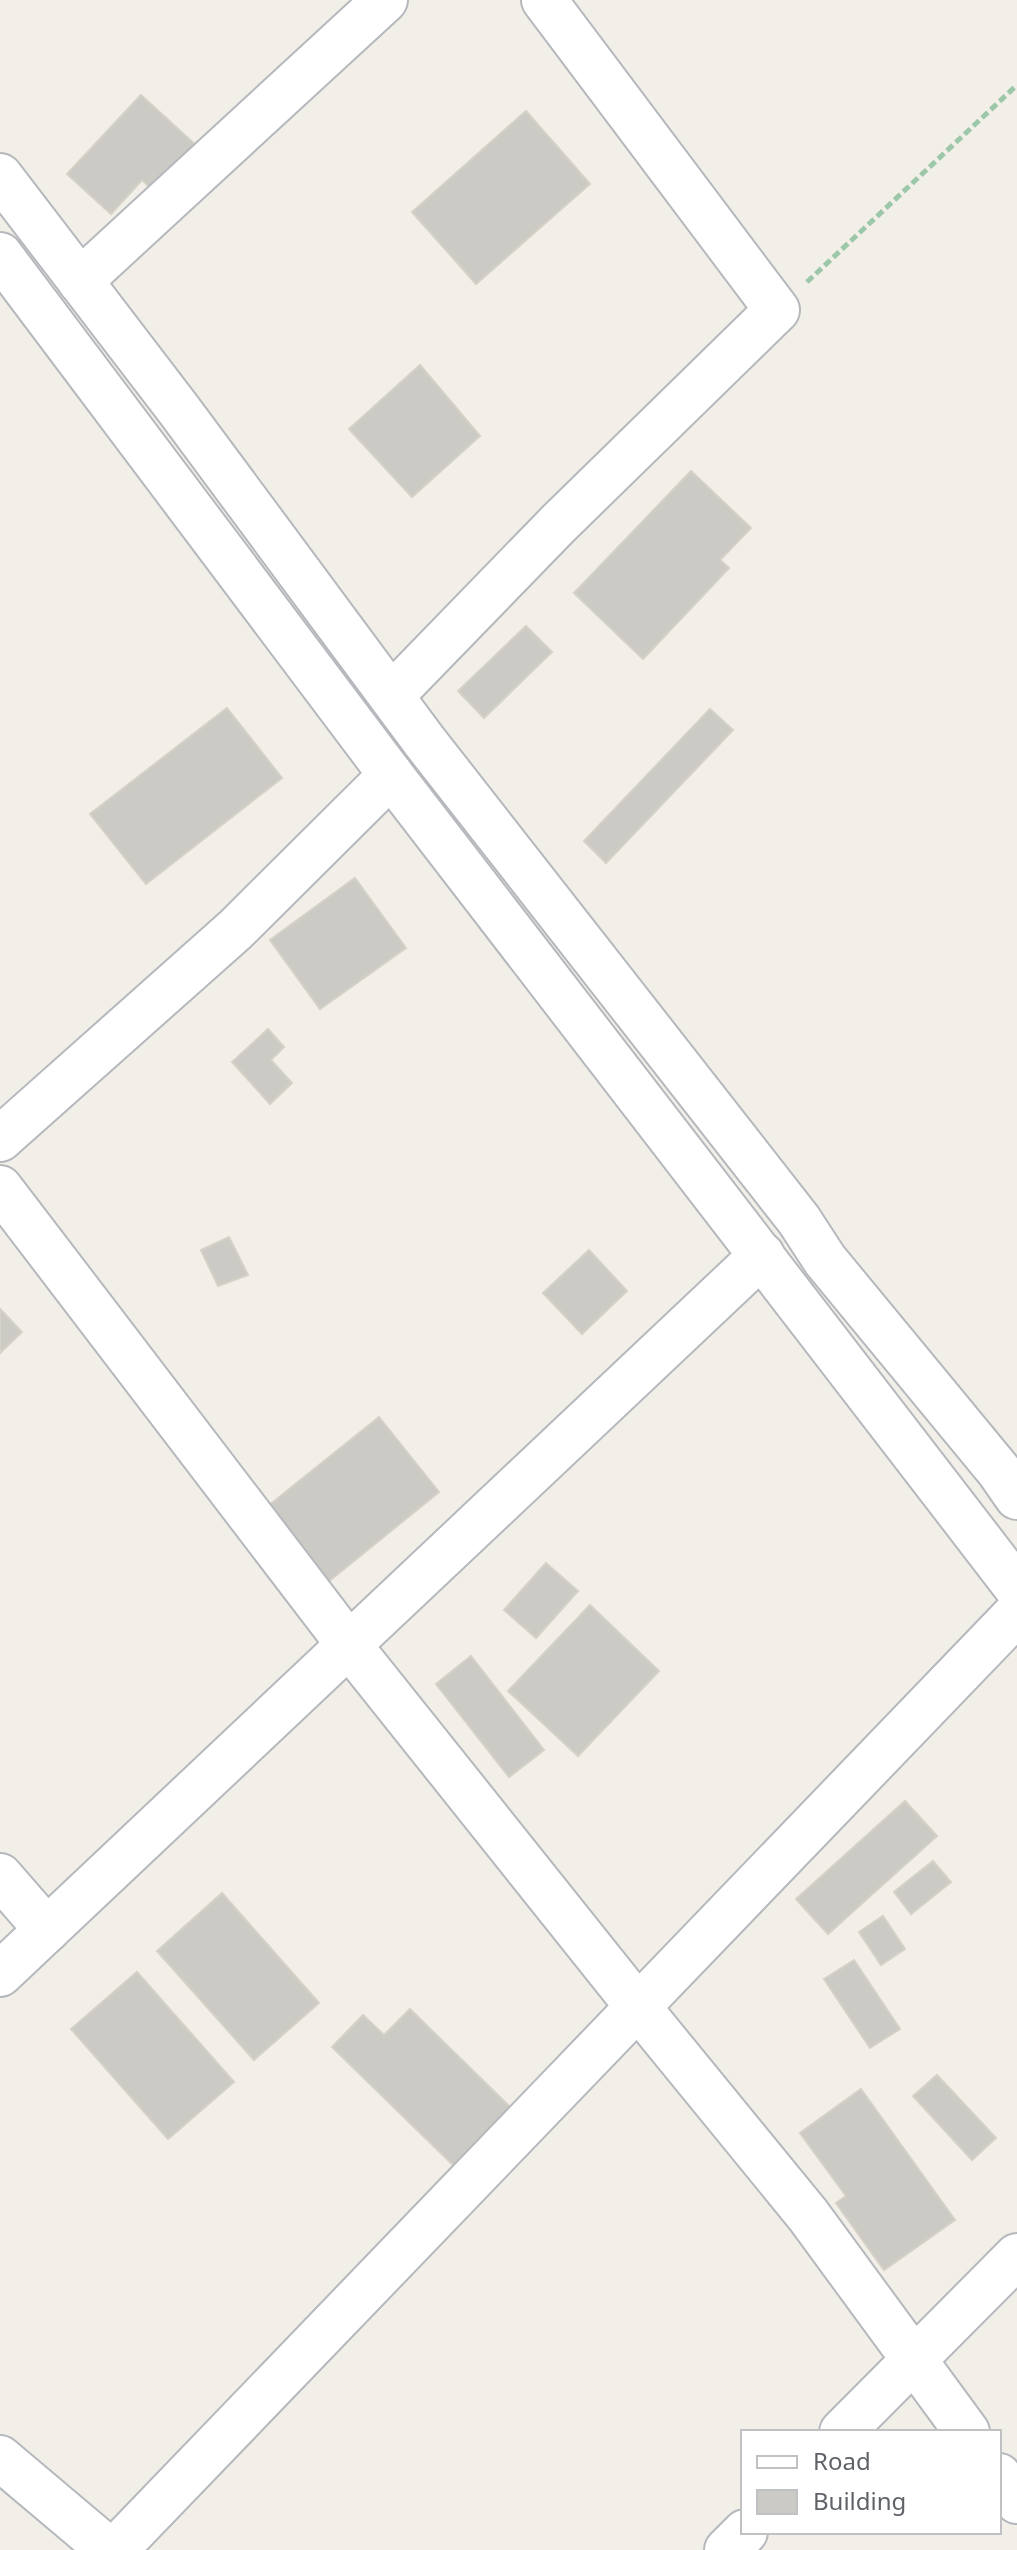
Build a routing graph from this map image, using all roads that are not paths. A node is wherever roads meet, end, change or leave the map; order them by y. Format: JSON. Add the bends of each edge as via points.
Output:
{"nodes":[{"id":1,"x":385,"y":0,"type":"edge"},
{"id":2,"x":544,"y":0,"type":"edge"},
{"id":3,"x":0,"y":176,"type":"edge"},
{"id":4,"x":0,"y":255,"type":"edge"},
{"id":5,"x":80,"y":281,"type":"junction"},
{"id":6,"x":392,"y":695,"type":"junction"},
{"id":7,"x":391,"y":775,"type":"junction"},
{"id":8,"x":0,"y":1139,"type":"edge"},
{"id":9,"x":0,"y":1188,"type":"edge"},
{"id":10,"x":762,"y":1255,"type":"junction"},
{"id":11,"x":1017,"y":1497,"type":"edge"},
{"id":12,"x":1017,"y":1588,"type":"edge"},
{"id":13,"x":1017,"y":1613,"type":"edge"},
{"id":14,"x":349,"y":1645,"type":"junction"},
{"id":15,"x":0,"y":1876,"type":"edge"},
{"id":16,"x":47,"y":1930,"type":"junction"},
{"id":17,"x":0,"y":1974,"type":"edge"},
{"id":18,"x":638,"y":2007,"type":"junction"},
{"id":19,"x":1017,"y":2256,"type":"edge"},
{"id":20,"x":913,"y":2359,"type":"junction"},
{"id":21,"x":844,"y":2430,"type":"edge"},
{"id":22,"x":966,"y":2430,"type":"edge"},
{"id":23,"x":0,"y":2458,"type":"edge"},
{"id":24,"x":1001,"y":2479,"type":"edge"},
{"id":25,"x":1017,"y":2501,"type":"edge"},
{"id":26,"x":743,"y":2534,"type":"edge"},
{"id":27,"x":109,"y":2550,"type":"edge"},
{"id":28,"x":115,"y":2550,"type":"edge"},
{"id":29,"x":727,"y":2550,"type":"edge"}],
"edges":[{"from":1,"to":5,"type":"street"},
{"from":2,"to":6,"type":"street","via":[[777,310]]},
{"from":3,"to":5,"type":"street"},
{"from":4,"to":7,"type":"street"},
{"from":5,"to":6,"type":"street"},
{"from":6,"to":11,"type":"street","via":[[825,1260]]},
{"from":7,"to":8,"type":"street","via":[[235,930]]},
{"from":7,"to":10,"type":"street"},
{"from":9,"to":14,"type":"street"},
{"from":10,"to":12,"type":"street"},
{"from":10,"to":14,"type":"street"},
{"from":13,"to":18,"type":"street"},
{"from":14,"to":16,"type":"street"},
{"from":14,"to":18,"type":"street"},
{"from":15,"to":16,"type":"street"},
{"from":16,"to":17,"type":"street"},
{"from":18,"to":20,"type":"street","via":[[808,2215]]},
{"from":18,"to":28,"type":"street"},
{"from":19,"to":20,"type":"street"},
{"from":20,"to":21,"type":"street"},
{"from":20,"to":22,"type":"street"},
{"from":23,"to":27,"type":"street"},
{"from":24,"to":25,"type":"street"},
{"from":26,"to":29,"type":"street"}]}
